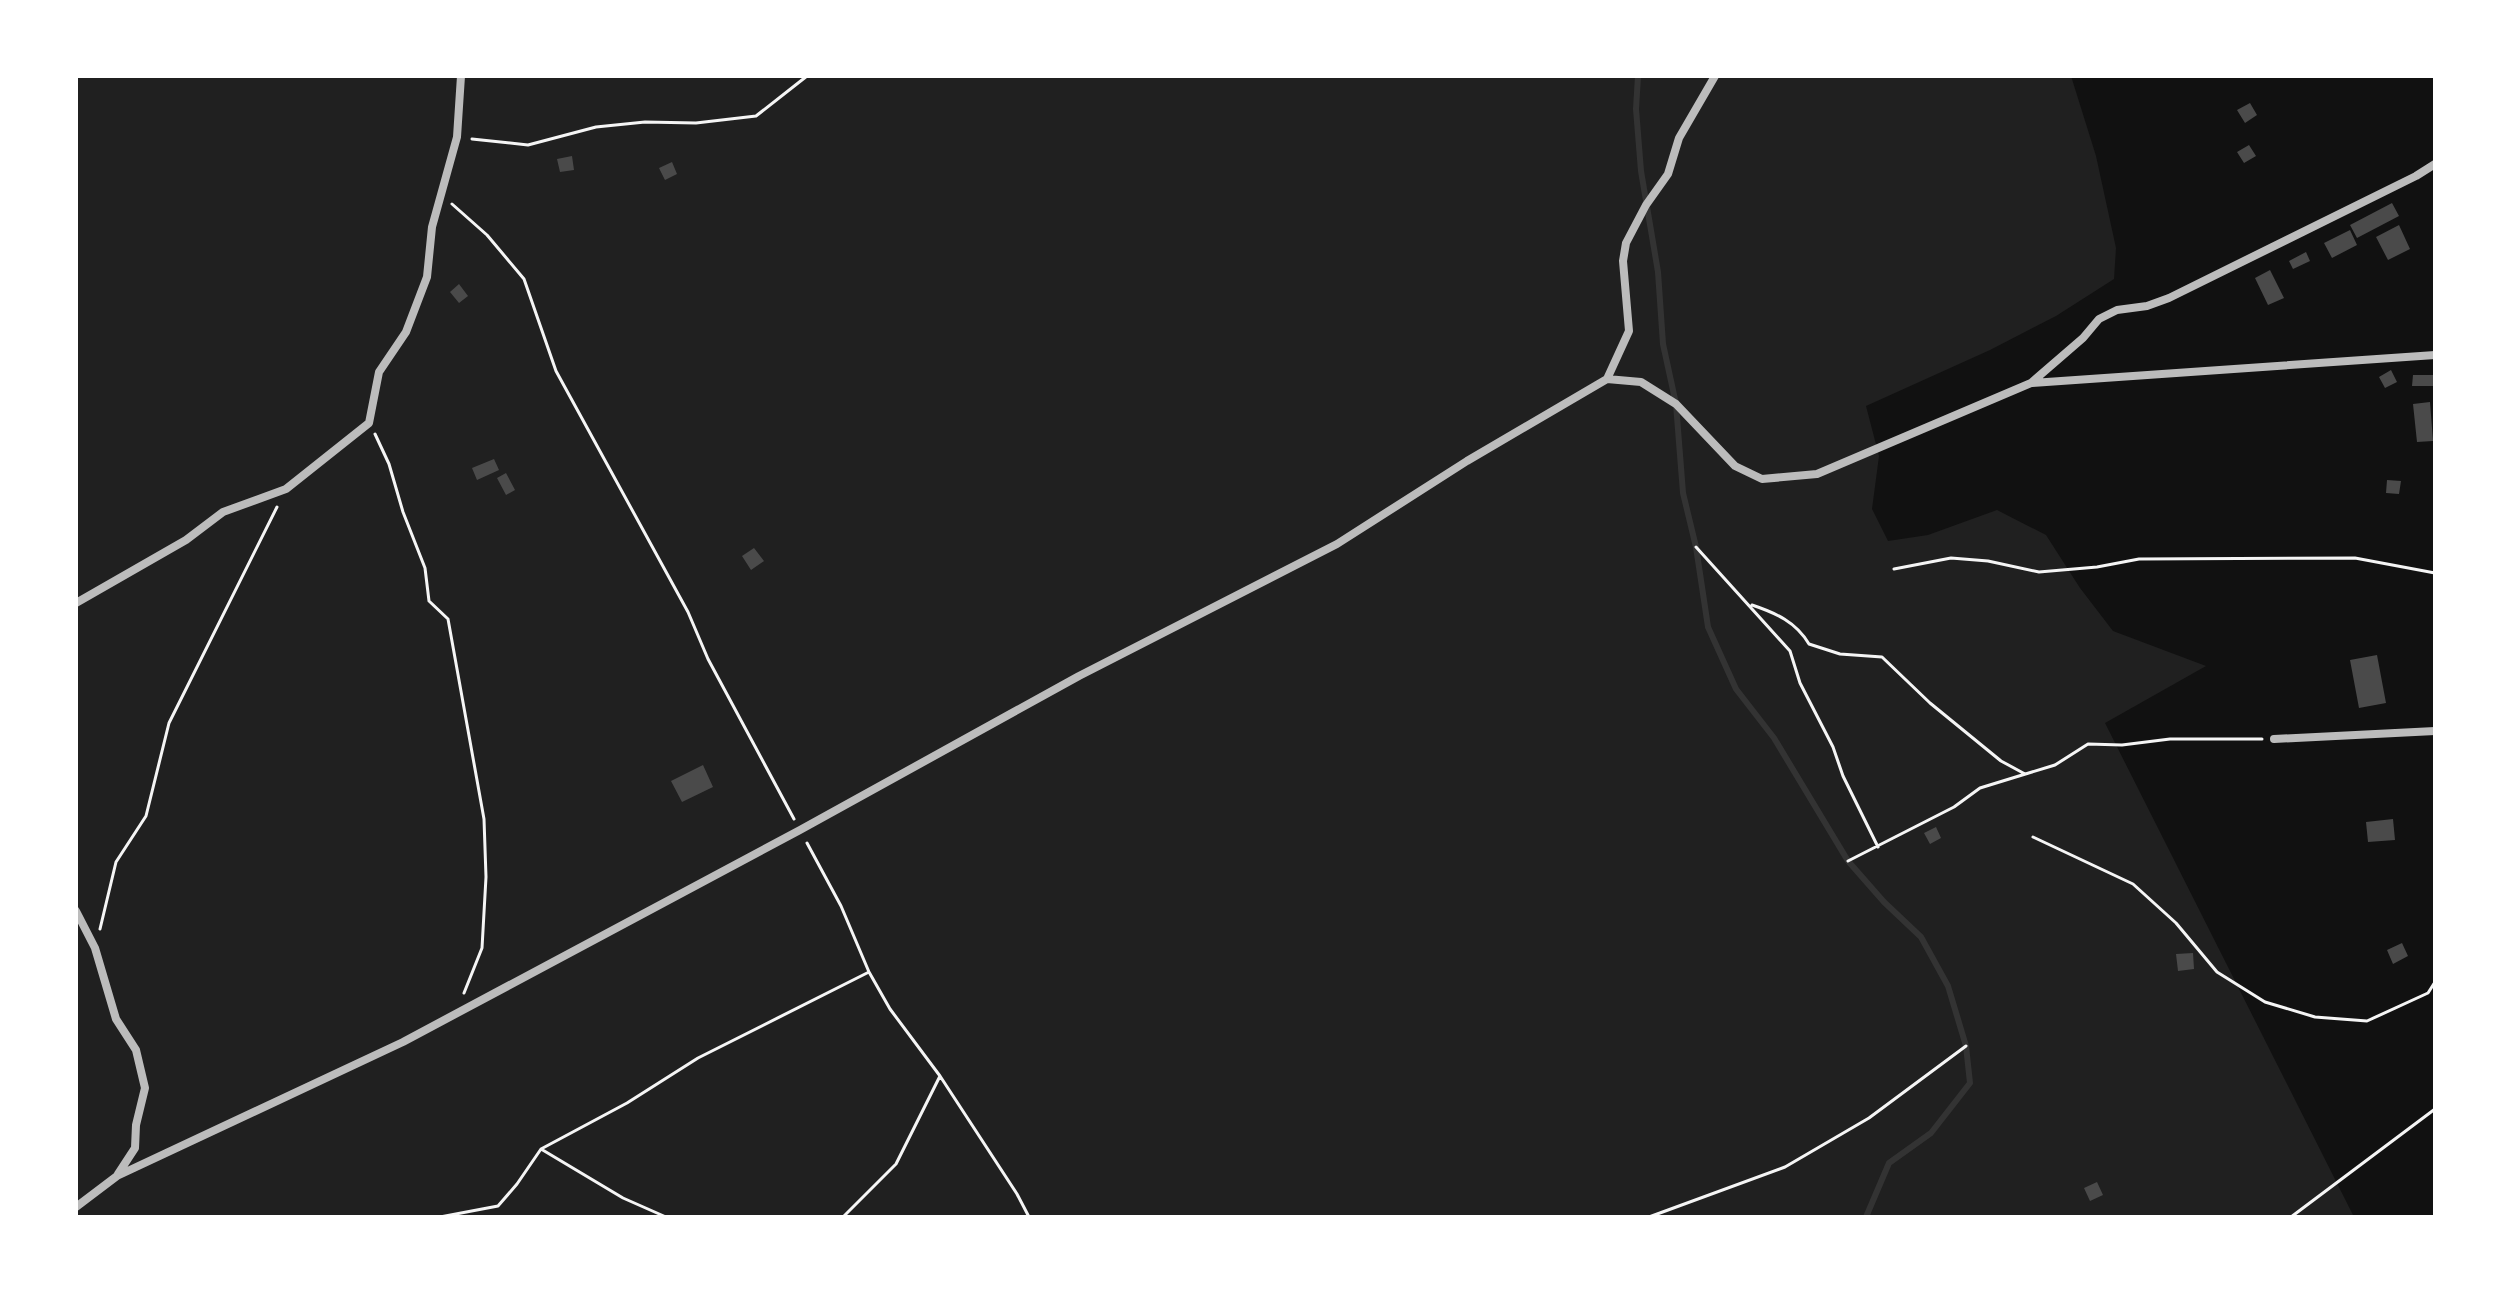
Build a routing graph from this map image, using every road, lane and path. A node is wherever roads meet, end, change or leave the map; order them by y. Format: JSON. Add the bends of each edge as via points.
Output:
{"nodes":[{"id":1,"x":461,"y":76,"type":"edge"},
{"id":2,"x":807,"y":76,"type":"edge"},
{"id":3,"x":1715,"y":76,"type":"edge"},
{"id":4,"x":457,"y":137,"type":"junction"},
{"id":5,"x":2435,"y":164,"type":"edge"},
{"id":6,"x":440,"y":194,"type":"junction"},
{"id":7,"x":2435,"y":355,"type":"edge"},
{"id":8,"x":1607,"y":379,"type":"junction"},
{"id":9,"x":2031,"y":383,"type":"junction"},
{"id":10,"x":369,"y":423,"type":"junction"},
{"id":11,"x":286,"y":489,"type":"junction"},
{"id":12,"x":1696,"y":547,"type":"dead end"},
{"id":13,"x":1894,"y":569,"type":"dead end"},
{"id":14,"x":2435,"y":573,"type":"edge"},
{"id":15,"x":76,"y":603,"type":"edge"},
{"id":16,"x":1752,"y":605,"type":"junction"},
{"id":17,"x":2435,"y":731,"type":"edge"},
{"id":18,"x":2274,"y":739,"type":"joint"},
{"id":19,"x":2026,"y":775,"type":"junction"},
{"id":20,"x":800,"y":830,"type":"junction"},
{"id":21,"x":2033,"y":837,"type":"dead end"},
{"id":22,"x":1878,"y":847,"type":"junction"},
{"id":23,"x":1848,"y":861,"type":"dead end"},
{"id":24,"x":76,"y":911,"type":"edge"},
{"id":25,"x":95,"y":948,"type":"junction"},
{"id":26,"x":869,"y":972,"type":"junction"},
{"id":27,"x":2435,"y":982,"type":"edge"},
{"id":28,"x":458,"y":1013,"type":"junction"},
{"id":29,"x":1966,"y":1046,"type":"dead end"},
{"id":30,"x":940,"y":1076,"type":"junction"},
{"id":31,"x":2435,"y":1109,"type":"edge"},
{"id":32,"x":541,"y":1149,"type":"junction"},
{"id":33,"x":117,"y":1176,"type":"junction"},
{"id":34,"x":76,"y":1207,"type":"edge"},
{"id":35,"x":440,"y":1217,"type":"edge"},
{"id":36,"x":666,"y":1217,"type":"edge"},
{"id":37,"x":843,"y":1217,"type":"edge"},
{"id":38,"x":1029,"y":1217,"type":"edge"},
{"id":39,"x":1649,"y":1217,"type":"edge"},
{"id":40,"x":2291,"y":1217,"type":"edge"}],
"edges":[{"from":1,"to":4,"type":"street"},
{"from":2,"to":4,"type":"path","via":[[756,116],[596,127],[528,145]]},
{"from":3,"to":8,"type":"street","via":[[1679,138],[1668,174],[1626,243],[1629,331]]},
{"from":4,"to":6,"type":"street"},
{"from":5,"to":9,"type":"street","via":[[2169,298],[2109,313]]},
{"from":6,"to":10,"type":"street","via":[[427,277],[406,332],[379,372]]},
{"from":6,"to":20,"type":"path","via":[[487,235],[524,279],[556,371]]},
{"from":7,"to":9,"type":"street"},
{"from":8,"to":9,"type":"street","via":[[1641,382],[1676,404],[1735,466],[1762,479],[1817,474]]},
{"from":8,"to":20,"type":"street","via":[[1337,544],[1079,676]]},
{"from":10,"to":11,"type":"street"},
{"from":10,"to":28,"type":"path","via":[[425,568],[429,601],[448,619],[484,819],[482,948]]},
{"from":11,"to":15,"type":"street","via":[[223,512],[186,540]]},
{"from":11,"to":25,"type":"path","via":[[169,723],[146,816],[116,862]]},
{"from":12,"to":16,"type":"path"},
{"from":13,"to":14,"type":"path","via":[[1951,558],[2039,572],[2139,559],[2355,558]]},
{"from":16,"to":19,"type":"path","via":[[1800,628],[1809,644],[1840,654],[1882,657],[1930,703]]},
{"from":16,"to":22,"type":"path","via":[[1790,651]]},
{"from":17,"to":18,"type":"street"},
{"from":18,"to":19,"type":"path","via":[[2088,744],[2055,765]]},
{"from":19,"to":22,"type":"path","via":[[1980,788]]},
{"from":20,"to":26,"type":"path"},
{"from":20,"to":28,"type":"street"},
{"from":21,"to":27,"type":"path","via":[[2133,884],[2176,923],[2217,972],[2265,1002],[2315,1017],[2367,1021],[2428,993]]},
{"from":22,"to":23,"type":"path"},
{"from":24,"to":25,"type":"street"},
{"from":25,"to":33,"type":"street","via":[[116,1019],[136,1050],[145,1088],[135,1148]]},
{"from":26,"to":30,"type":"path"},
{"from":26,"to":32,"type":"path","via":[[698,1058]]},
{"from":28,"to":33,"type":"street"},
{"from":29,"to":39,"type":"path","via":[[1869,1118],[1785,1167]]},
{"from":30,"to":37,"type":"path","via":[[896,1164]]},
{"from":30,"to":38,"type":"path"},
{"from":31,"to":40,"type":"path"},
{"from":32,"to":35,"type":"path","via":[[498,1206]]},
{"from":32,"to":36,"type":"path"},
{"from":33,"to":34,"type":"street"}]}
